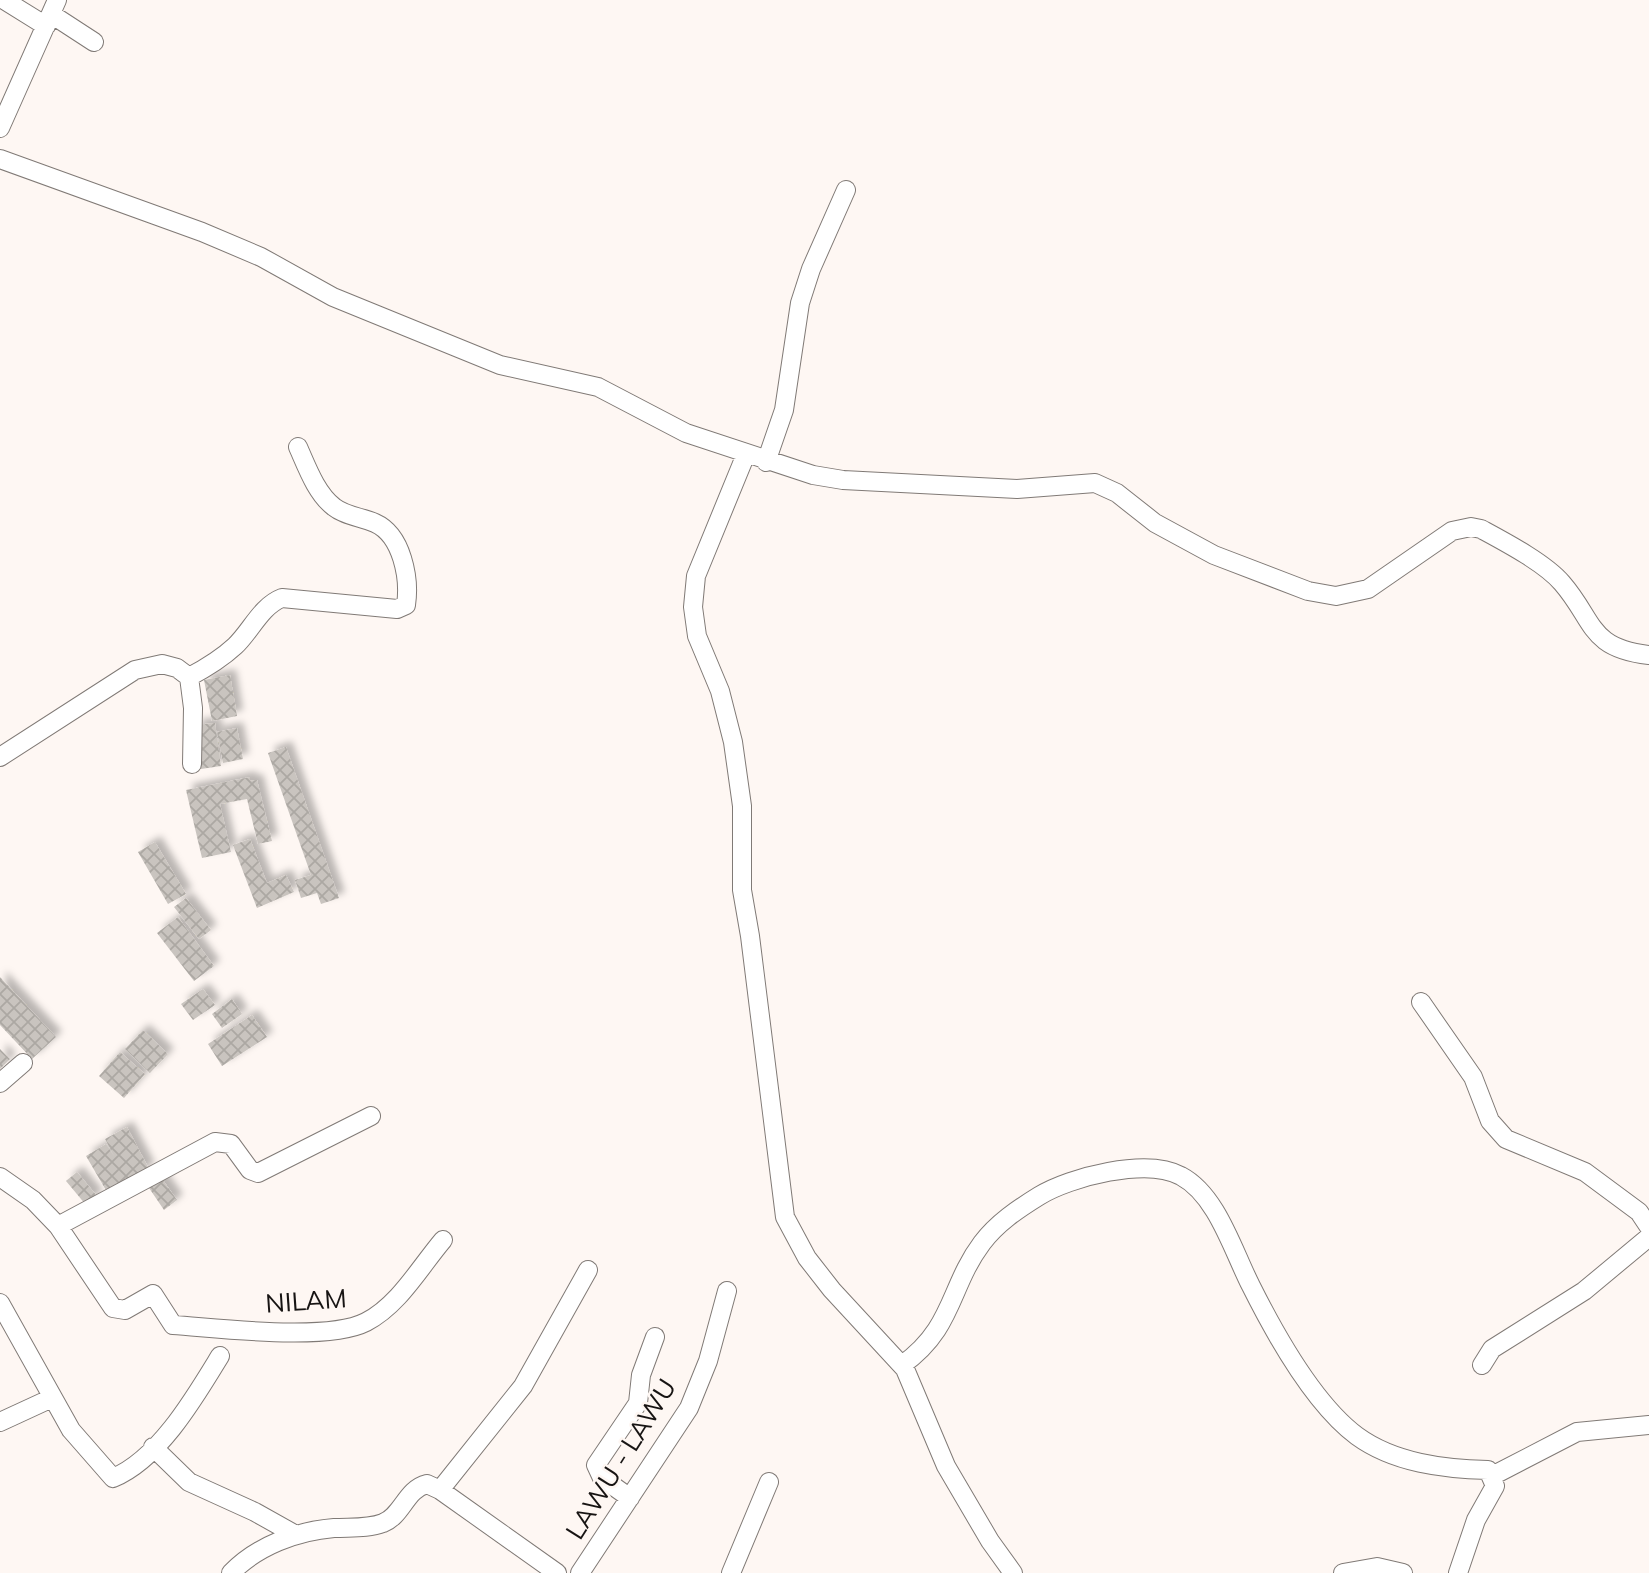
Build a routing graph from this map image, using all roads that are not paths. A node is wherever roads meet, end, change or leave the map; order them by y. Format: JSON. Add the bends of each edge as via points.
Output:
{"nodes":[{"id":1,"x":4,"y":0,"type":"edge"},
{"id":2,"x":51,"y":13,"type":"edge"},
{"id":3,"x":94,"y":41,"type":"dead end"},
{"id":4,"x":0,"y":128,"type":"edge"},
{"id":5,"x":0,"y":159,"type":"edge"},
{"id":6,"x":846,"y":190,"type":"dead end"},
{"id":7,"x":298,"y":447,"type":"dead end"},
{"id":8,"x":746,"y":454,"type":"junction"},
{"id":9,"x":766,"y":461,"type":"junction"},
{"id":10,"x":1649,"y":654,"type":"edge"},
{"id":11,"x":189,"y":677,"type":"junction"},
{"id":12,"x":0,"y":757,"type":"edge"},
{"id":13,"x":192,"y":764,"type":"dead end"},
{"id":14,"x":1420,"y":1002,"type":"dead end"},
{"id":15,"x":23,"y":1063,"type":"dead end"},
{"id":16,"x":0,"y":1083,"type":"edge"},
{"id":17,"x":371,"y":1116,"type":"dead end"},
{"id":18,"x":2,"y":1183,"type":"edge"},
{"id":19,"x":58,"y":1226,"type":"junction"},
{"id":20,"x":1649,"y":1227,"type":"edge"},
{"id":21,"x":1649,"y":1237,"type":"edge"},
{"id":22,"x":443,"y":1240,"type":"dead end"},
{"id":23,"x":588,"y":1270,"type":"dead end"},
{"id":24,"x":727,"y":1292,"type":"dead end"},
{"id":25,"x":0,"y":1303,"type":"edge"},
{"id":26,"x":655,"y":1337,"type":"dead end"},
{"id":27,"x":220,"y":1356,"type":"dead end"},
{"id":28,"x":902,"y":1364,"type":"junction"},
{"id":29,"x":1482,"y":1365,"type":"dead end"},
{"id":30,"x":52,"y":1398,"type":"junction"},
{"id":31,"x":0,"y":1422,"type":"edge"},
{"id":32,"x":1649,"y":1425,"type":"edge"},
{"id":33,"x":153,"y":1447,"type":"junction"},
{"id":34,"x":1492,"y":1476,"type":"junction"},
{"id":35,"x":769,"y":1482,"type":"dead end"},
{"id":36,"x":440,"y":1490,"type":"junction"},
{"id":37,"x":630,"y":1498,"type":"junction"},
{"id":38,"x":296,"y":1535,"type":"junction"},
{"id":39,"x":231,"y":1573,"type":"edge"},
{"id":40,"x":557,"y":1573,"type":"edge"},
{"id":41,"x":580,"y":1573,"type":"edge"},
{"id":42,"x":732,"y":1573,"type":"edge"},
{"id":43,"x":1013,"y":1573,"type":"edge"},
{"id":44,"x":1343,"y":1573,"type":"edge"},
{"id":45,"x":1403,"y":1573,"type":"edge"},
{"id":46,"x":1458,"y":1573,"type":"edge"}],
"edges":[{"from":1,"to":2,"type":"street"},
{"from":2,"to":3,"type":"street"},
{"from":2,"to":4,"type":"street"},
{"from":5,"to":8,"type":"street","via":[[202,232],[261,257],[332,296],[500,365],[598,387],[686,433]]},
{"from":6,"to":9,"type":"street","via":[[800,303],[784,410]]},
{"from":7,"to":11,"type":"street","via":[[332,506],[381,526],[392,537],[402,560],[406,604],[397,609],[282,598],[271,603],[237,644]]},
{"from":8,"to":9,"type":"street"},
{"from":8,"to":28,"type":"street","via":[[696,576],[694,620],[720,691],[736,763],[742,806],[742,890],[785,1217],[807,1258],[832,1290]]},
{"from":9,"to":10,"type":"street","via":[[843,480],[1017,489],[1095,483],[1214,555],[1308,591],[1336,596],[1368,589],[1434,541],[1471,527],[1499,539],[1555,576],[1587,624],[1608,644]]},
{"from":11,"to":12,"type":"street","via":[[162,664],[135,670]]},
{"from":11,"to":13,"type":"street"},
{"from":14,"to":20,"type":"street","via":[[1473,1077],[1490,1121],[1506,1139],[1586,1172],[1639,1212]]},
{"from":15,"to":16,"type":"street"},
{"from":17,"to":19,"type":"street","via":[[258,1173],[250,1170],[231,1144],[215,1142]]},
{"from":18,"to":19,"type":"street","via":[[33,1200]]},
{"from":19,"to":22,"type":"street","name":"NILAM","via":[[113,1308],[125,1310],[153,1294],[173,1325],[283,1332],[348,1329],[366,1322],[394,1301]]},
{"from":21,"to":29,"type":"street","via":[[1584,1291],[1492,1349]]},
{"from":23,"to":36,"type":"street","via":[[523,1385]]},
{"from":24,"to":37,"type":"street","name":"LAWU - LAWU","via":[[689,1408]]},
{"from":25,"to":30,"type":"street"},
{"from":26,"to":37,"type":"street","via":[[641,1375],[638,1403],[596,1465],[602,1478]]},
{"from":27,"to":33,"type":"street","via":[[188,1409]]},
{"from":28,"to":34,"type":"street","via":[[921,1351],[941,1324],[970,1264],[997,1226],[1042,1194],[1099,1174],[1140,1167],[1181,1175],[1206,1199],[1298,1366],[1357,1436],[1401,1457],[1444,1469],[1488,1470]]},
{"from":28,"to":43,"type":"street","via":[[946,1466]]},
{"from":30,"to":31,"type":"street"},
{"from":30,"to":33,"type":"street","via":[[71,1430],[113,1478]]},
{"from":32,"to":34,"type":"street","via":[[1577,1432]]},
{"from":33,"to":38,"type":"street","via":[[188,1482]]},
{"from":34,"to":46,"type":"street","via":[[1495,1486],[1476,1520]]},
{"from":35,"to":42,"type":"street"},
{"from":36,"to":38,"type":"street","via":[[427,1484],[418,1487],[394,1516],[379,1525]]},
{"from":36,"to":40,"type":"street"},
{"from":37,"to":41,"type":"street","name":"LAWU - LAWU"},
{"from":38,"to":39,"type":"street","via":[[260,1551]]},
{"from":44,"to":45,"type":"street","via":[[1377,1567]]}]}
